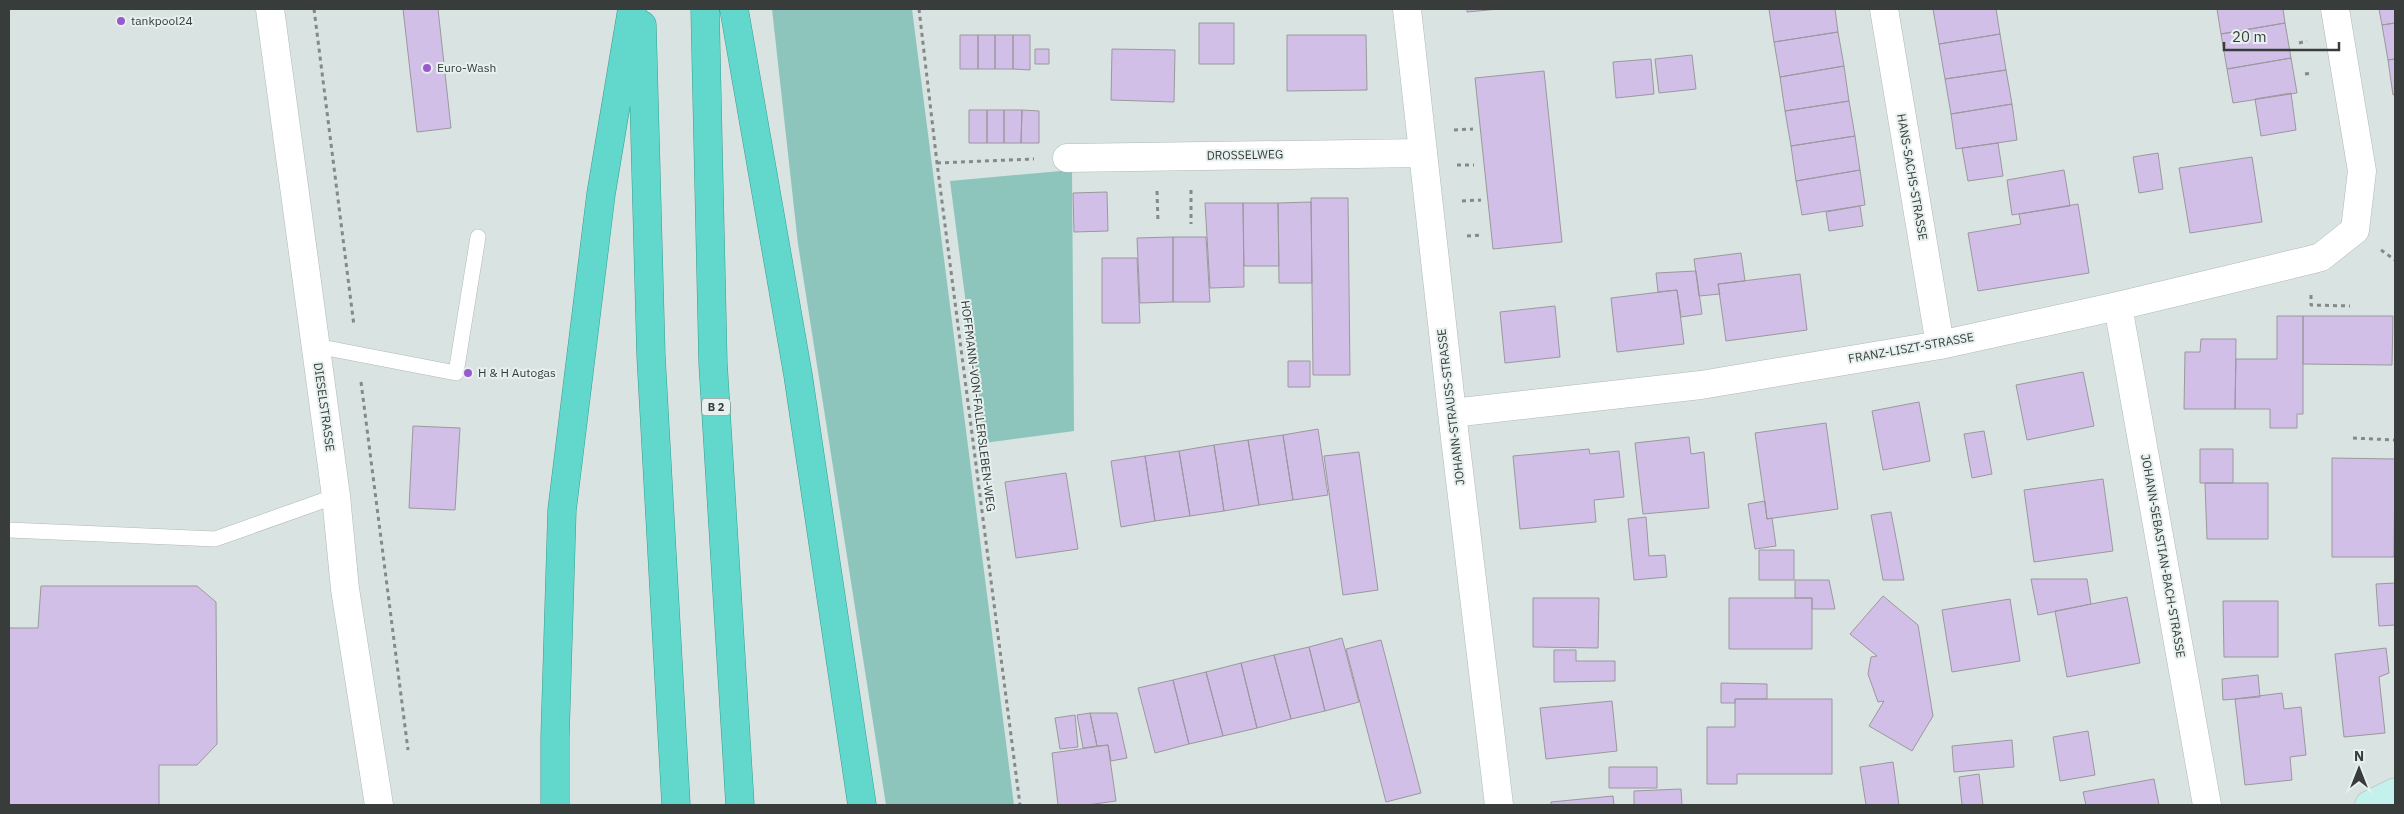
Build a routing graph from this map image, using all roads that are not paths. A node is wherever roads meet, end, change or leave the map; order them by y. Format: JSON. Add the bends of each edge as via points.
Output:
{"nodes":[{"id":1,"x":270,"y":9,"type":"edge"},
{"id":2,"x":632,"y":9,"type":"edge"},
{"id":3,"x":642,"y":9,"type":"edge"},
{"id":4,"x":705,"y":9,"type":"edge"},
{"id":5,"x":734,"y":9,"type":"edge"},
{"id":6,"x":1407,"y":9,"type":"edge"},
{"id":7,"x":1884,"y":9,"type":"edge"},
{"id":8,"x":2335,"y":9,"type":"edge"},
{"id":9,"x":1422,"y":153,"type":"junction"},
{"id":10,"x":1067,"y":158,"type":"road end"},
{"id":11,"x":478,"y":237,"type":"dead end"},
{"id":12,"x":2118,"y":306,"type":"junction"},
{"id":13,"x":1940,"y":344,"type":"junction"},
{"id":14,"x":316,"y":346,"type":"junction"},
{"id":15,"x":1452,"y":413,"type":"junction"},
{"id":16,"x":336,"y":496,"type":"junction"},
{"id":17,"x":9,"y":530,"type":"edge"},
{"id":18,"x":2395,"y":792,"type":"edge"},
{"id":19,"x":379,"y":805,"type":"edge"},
{"id":20,"x":555,"y":805,"type":"edge"},
{"id":21,"x":676,"y":805,"type":"edge"},
{"id":22,"x":740,"y":805,"type":"edge"},
{"id":23,"x":862,"y":805,"type":"edge"},
{"id":24,"x":1499,"y":805,"type":"edge"},
{"id":25,"x":2207,"y":805,"type":"edge"},
{"id":26,"x":2369,"y":805,"type":"edge"}],
"edges":[{"from":1,"to":14,"type":"street","name":"DIESELSTRASSE"},
{"from":2,"to":20,"type":"highway","via":[[601,194],[562,510]]},
{"from":3,"to":21,"type":"highway","via":[[651,356]]},
{"from":4,"to":22,"type":"highway","number":"B 2","via":[[713,363]]},
{"from":5,"to":23,"type":"highway","via":[[798,375]]},
{"from":6,"to":9,"type":"street","name":"JOHANN-STRAUSS-STRASSE"},
{"from":7,"to":13,"type":"street","name":"HANS-SACHS-STRASSE"},
{"from":8,"to":12,"type":"street","name":"FRANZ-LISZT-STRASSE","via":[[2362,171],[2355,230],[2321,256]]},
{"from":9,"to":10,"type":"street","name":"DROSSELWEG"},
{"from":9,"to":15,"type":"street","name":"JOHANN-STRAUSS-STRASSE"},
{"from":11,"to":14,"type":"lane","via":[[456,374]]},
{"from":12,"to":13,"type":"street","name":"FRANZ-LISZT-STRASSE"},
{"from":12,"to":25,"type":"street","name":"JOHANN-SEBASTIAN-BACH-STRASSE"},
{"from":13,"to":15,"type":"street","name":"FRANZ-LISZT-STRASSE","via":[[1701,385]]},
{"from":14,"to":16,"type":"street","name":"DIESELSTRASSE"},
{"from":15,"to":24,"type":"street","name":"JOHANN-STRAUSS-STRASSE"},
{"from":16,"to":17,"type":"lane","via":[[215,539]]},
{"from":16,"to":19,"type":"street","name":"DIESELSTRASSE","via":[[346,589]]},
{"from":18,"to":26,"type":"main road"}]}
